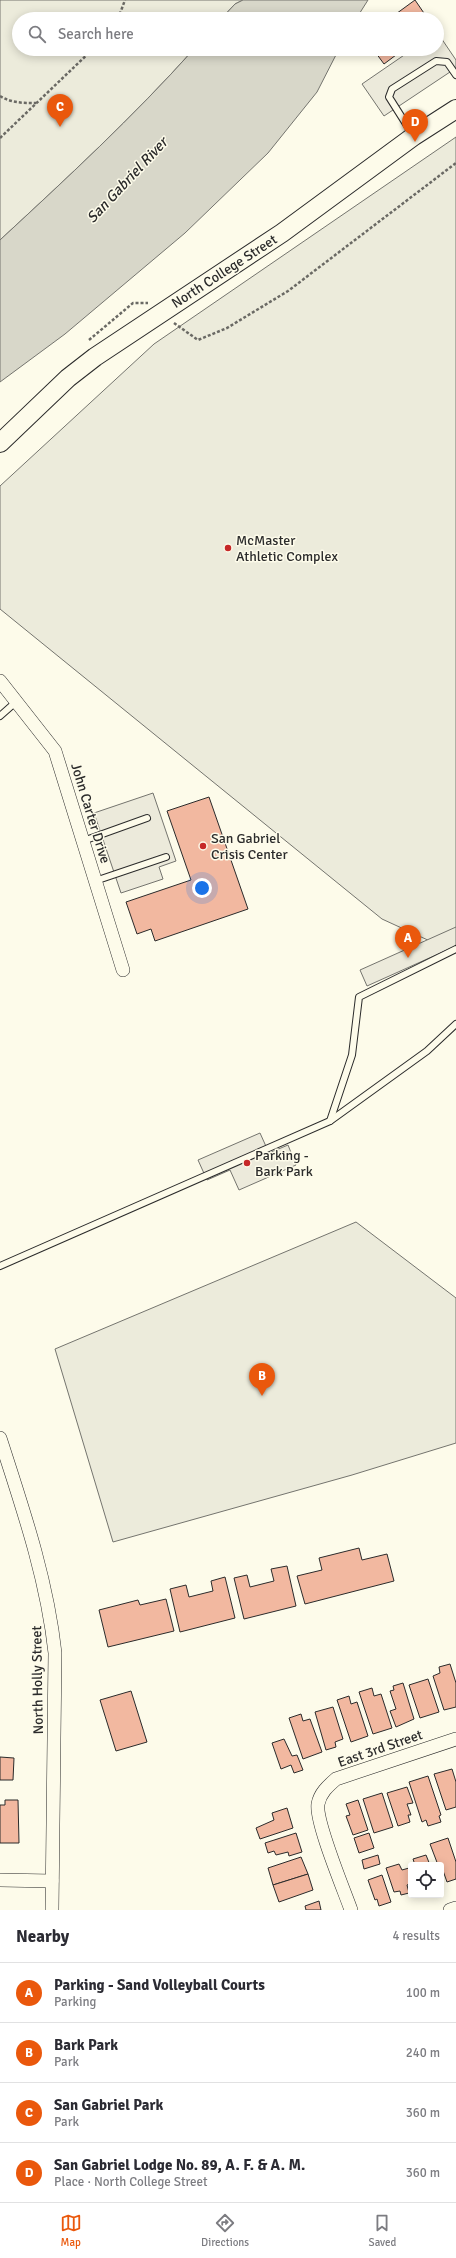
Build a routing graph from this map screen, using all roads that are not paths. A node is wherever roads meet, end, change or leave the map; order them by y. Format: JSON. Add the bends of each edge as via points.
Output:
{"nodes":[{"id":1,"x":456,"y":75,"type":"edge"},
{"id":2,"x":456,"y":109,"type":"edge"},
{"id":3,"x":414,"y":136,"type":"junction"},
{"id":4,"x":0,"y":443,"type":"edge"},
{"id":5,"x":0,"y":681,"type":"edge"},
{"id":6,"x":17,"y":701,"type":"junction"},
{"id":7,"x":0,"y":716,"type":"edge"},
{"id":8,"x":147,"y":818,"type":"dead end"},
{"id":9,"x":83,"y":841,"type":"junction"},
{"id":10,"x":166,"y":857,"type":"dead end"},
{"id":11,"x":95,"y":880,"type":"junction"},
{"id":12,"x":456,"y":949,"type":"edge"},
{"id":13,"x":123,"y":970,"type":"dead end"},
{"id":14,"x":456,"y":1024,"type":"edge"},
{"id":15,"x":330,"y":1121,"type":"junction"},
{"id":16,"x":0,"y":1266,"type":"edge"},
{"id":17,"x":0,"y":1438,"type":"edge"},
{"id":18,"x":456,"y":1739,"type":"edge"},
{"id":19,"x":0,"y":1880,"type":"edge"},
{"id":20,"x":52,"y":1881,"type":"junction"},
{"id":21,"x":456,"y":1908,"type":"edge"},
{"id":22,"x":52,"y":1910,"type":"edge"},
{"id":23,"x":351,"y":1910,"type":"edge"},
{"id":24,"x":450,"y":1910,"type":"edge"}],
"edges":[{"from":1,"to":3,"type":"lane","via":[[447,62],[436,61],[392,89],[389,97]]},
{"from":2,"to":3,"type":"street","name":"North College Street"},
{"from":3,"to":4,"type":"street","name":"North College Street","via":[[282,233],[131,332],[68,378]]},
{"from":5,"to":6,"type":"street","name":"John Carter Drive"},
{"from":6,"to":7,"type":"lane"},
{"from":6,"to":9,"type":"street","name":"John Carter Drive","via":[[55,751]]},
{"from":8,"to":9,"type":"lane"},
{"from":9,"to":11,"type":"street","name":"John Carter Drive"},
{"from":10,"to":11,"type":"lane"},
{"from":11,"to":13,"type":"street","name":"John Carter Drive"},
{"from":12,"to":15,"type":"lane","via":[[359,997],[352,1055]]},
{"from":14,"to":15,"type":"lane","via":[[426,1051]]},
{"from":15,"to":16,"type":"lane"},
{"from":17,"to":20,"type":"street","name":"North Holly Street","via":[[38,1556],[52,1617],[55,1653]]},
{"from":18,"to":23,"type":"street","name":"East 3rd Street","via":[[336,1780],[324,1789],[318,1804],[320,1822]]},
{"from":19,"to":20,"type":"street"},
{"from":20,"to":22,"type":"street","name":"North Holly Street"},
{"from":21,"to":24,"type":"street"}]}
